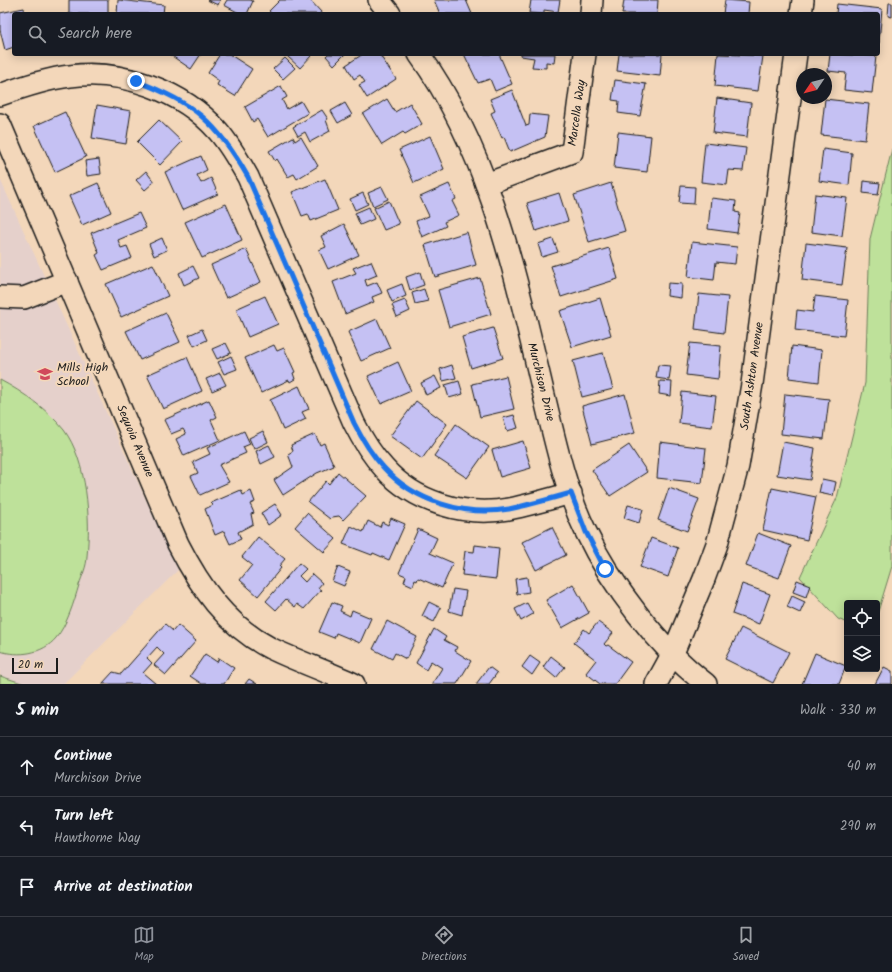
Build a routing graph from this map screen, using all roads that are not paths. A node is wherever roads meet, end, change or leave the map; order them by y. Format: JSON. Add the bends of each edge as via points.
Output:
{"nodes":[{"id":1,"x":592,"y":0,"type":"edge"},
{"id":2,"x":803,"y":0,"type":"edge"},
{"id":3,"x":590,"y":12,"type":"edge"},
{"id":4,"x":801,"y":12,"type":"edge"},
{"id":5,"x":421,"y":56,"type":"edge"},
{"id":6,"x":585,"y":56,"type":"edge"},
{"id":7,"x":796,"y":56,"type":"edge"},
{"id":8,"x":0,"y":95,"type":"edge"},
{"id":9,"x":0,"y":124,"type":"edge"},
{"id":10,"x":486,"y":184,"type":"junction"},
{"id":11,"x":67,"y":281,"type":"junction"},
{"id":12,"x":0,"y":297,"type":"edge"},
{"id":13,"x":571,"y":493,"type":"junction"},
{"id":14,"x":673,"y":653,"type":"junction"},
{"id":15,"x":354,"y":684,"type":"edge"},
{"id":16,"x":656,"y":684,"type":"edge"},
{"id":17,"x":706,"y":684,"type":"edge"}],
"edges":[{"from":1,"to":3,"type":"street"},
{"from":2,"to":4,"type":"street"},
{"from":5,"to":10,"type":"street","name":"Murchison Drive","via":[[449,101]]},
{"from":6,"to":10,"type":"street","name":"Marcella Way","via":[[572,152]]},
{"from":7,"to":14,"type":"street","name":"South Ashton Avenue","via":[[752,384],[738,466],[717,544]]},
{"from":8,"to":13,"type":"street","via":[[39,82],[70,76],[101,75],[136,81],[165,92],[192,108],[217,130],[248,177],[354,423],[367,447],[384,469],[406,488],[433,501],[458,508],[483,511],[508,509]]},
{"from":9,"to":11,"type":"street","name":"Sequoia Avenue"},
{"from":10,"to":13,"type":"street","name":"Murchison Drive","via":[[519,289],[558,452]]},
{"from":11,"to":12,"type":"street","via":[[24,298]]},
{"from":11,"to":15,"type":"street","name":"Sequoia Avenue","via":[[178,544],[206,594],[247,634],[269,647]]},
{"from":13,"to":14,"type":"street","name":"Murchison Drive","via":[[586,532],[605,569],[644,622]]},
{"from":14,"to":16,"type":"street","name":"South Ashton Avenue"},
{"from":14,"to":17,"type":"street","name":"Murchison Drive"}]}
